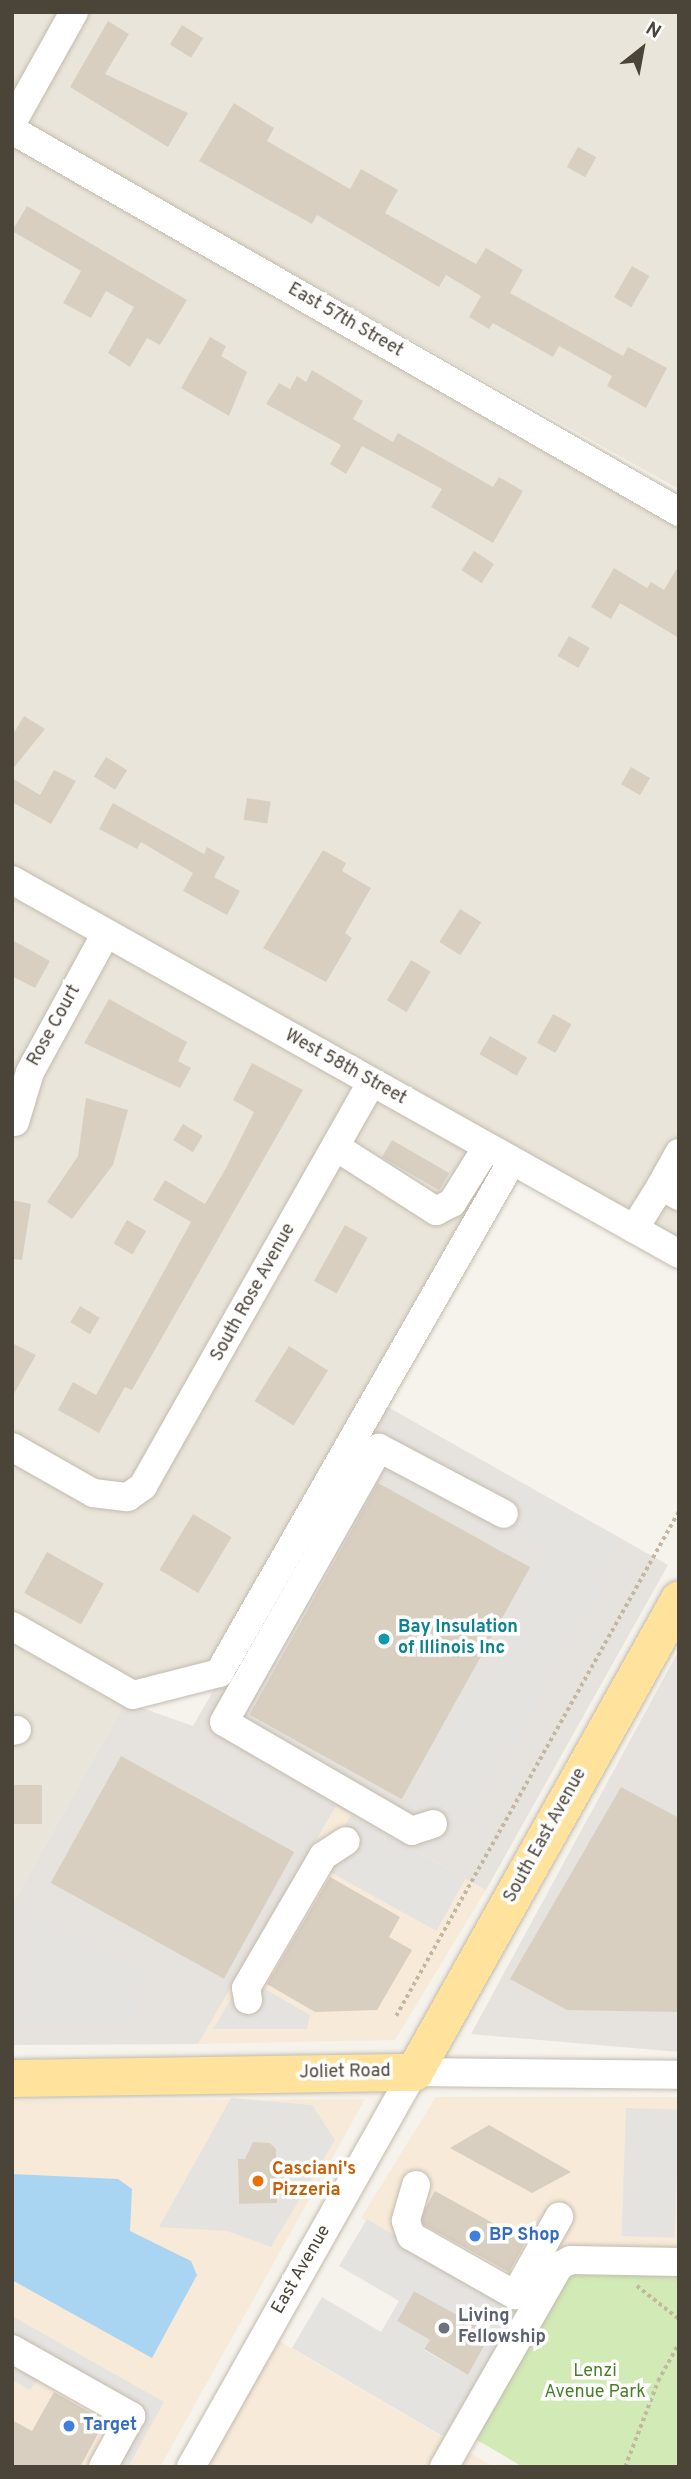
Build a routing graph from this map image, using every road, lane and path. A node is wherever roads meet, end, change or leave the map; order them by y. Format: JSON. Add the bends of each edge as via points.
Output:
{"nodes":[{"id":1,"x":74,"y":12,"type":"edge"},
{"id":2,"x":12,"y":123,"type":"edge"},
{"id":3,"x":12,"y":130,"type":"edge"},
{"id":4,"x":679,"y":512,"type":"edge"},
{"id":5,"x":12,"y":880,"type":"edge"},
{"id":6,"x":106,"y":933,"type":"junction"},
{"id":7,"x":372,"y":1083,"type":"junction"},
{"id":8,"x":15,"y":1122,"type":"dead end"},
{"id":9,"x":336,"y":1147,"type":"junction"},
{"id":10,"x":487,"y":1147,"type":"junction"},
{"id":11,"x":679,"y":1153,"type":"edge"},
{"id":12,"x":512,"y":1161,"type":"junction"},
{"id":13,"x":670,"y":1191,"type":"edge"},
{"id":14,"x":634,"y":1229,"type":"junction"},
{"id":15,"x":677,"y":1248,"type":"edge"},
{"id":16,"x":12,"y":1447,"type":"edge"},
{"id":17,"x":679,"y":1511,"type":"edge"},
{"id":18,"x":504,"y":1514,"type":"dead end"},
{"id":19,"x":679,"y":1599,"type":"edge"},
{"id":20,"x":12,"y":1626,"type":"edge"},
{"id":21,"x":433,"y":1824,"type":"dead end"},
{"id":22,"x":346,"y":1841,"type":"dead end"},
{"id":23,"x":248,"y":2000,"type":"dead end"},
{"id":24,"x":396,"y":2016,"type":"dead end"},
{"id":25,"x":414,"y":2072,"type":"junction"},
{"id":26,"x":679,"y":2075,"type":"edge"},
{"id":27,"x":12,"y":2078,"type":"edge"},
{"id":28,"x":416,"y":2185,"type":"dead end"},
{"id":29,"x":559,"y":2217,"type":"dead end"},
{"id":30,"x":632,"y":2261,"type":"junction"},
{"id":31,"x":679,"y":2262,"type":"edge"},
{"id":32,"x":679,"y":2319,"type":"edge"},
{"id":33,"x":679,"y":2343,"type":"edge"},
{"id":34,"x":12,"y":2349,"type":"edge"},
{"id":35,"x":202,"y":2463,"type":"edge"},
{"id":36,"x":103,"y":2467,"type":"edge"},
{"id":37,"x":444,"y":2467,"type":"edge"},
{"id":38,"x":625,"y":2467,"type":"edge"}],
"edges":[{"from":1,"to":2,"type":"street"},
{"from":3,"to":4,"type":"street","name":"East 57th Street"},
{"from":5,"to":6,"type":"street","name":"West 58th Street"},
{"from":6,"to":7,"type":"street","name":"West 58th Street"},
{"from":6,"to":8,"type":"street","name":"Rose Court","via":[[30,1072]]},
{"from":7,"to":9,"type":"street","name":"South Rose Avenue"},
{"from":7,"to":10,"type":"street","name":"West 58th Street"},
{"from":9,"to":10,"type":"street","via":[[436,1211],[452,1203]]},
{"from":9,"to":16,"type":"street","name":"South Rose Avenue","via":[[154,1471],[128,1497],[93,1493]]},
{"from":10,"to":12,"type":"street","name":"West 58th Street"},
{"from":11,"to":13,"type":"street"},
{"from":12,"to":14,"type":"street","name":"West 58th Street"},
{"from":12,"to":20,"type":"street","via":[[219,1673],[133,1695]]},
{"from":13,"to":14,"type":"street"},
{"from":14,"to":15,"type":"street","name":"West 58th Street"},
{"from":17,"to":24,"type":"path"},
{"from":18,"to":21,"type":"street","via":[[379,1448],[224,1722],[412,1831]]},
{"from":19,"to":25,"type":"main road","name":"South East Avenue"},
{"from":22,"to":23,"type":"street","via":[[323,1856],[246,1989]]},
{"from":25,"to":26,"type":"street","name":"Joliet Road"},
{"from":25,"to":27,"type":"main road","name":"Joliet Road"},
{"from":25,"to":35,"type":"street","name":"East Avenue"},
{"from":28,"to":29,"type":"street","via":[[406,2221],[411,2236],[515,2295]]},
{"from":30,"to":31,"type":"street"},
{"from":30,"to":32,"type":"path","via":[[637,2287]]},
{"from":30,"to":37,"type":"street","via":[[570,2260],[559,2266]]},
{"from":33,"to":38,"type":"path","via":[[657,2381]]},
{"from":34,"to":36,"type":"street","via":[[131,2416]]}]}
